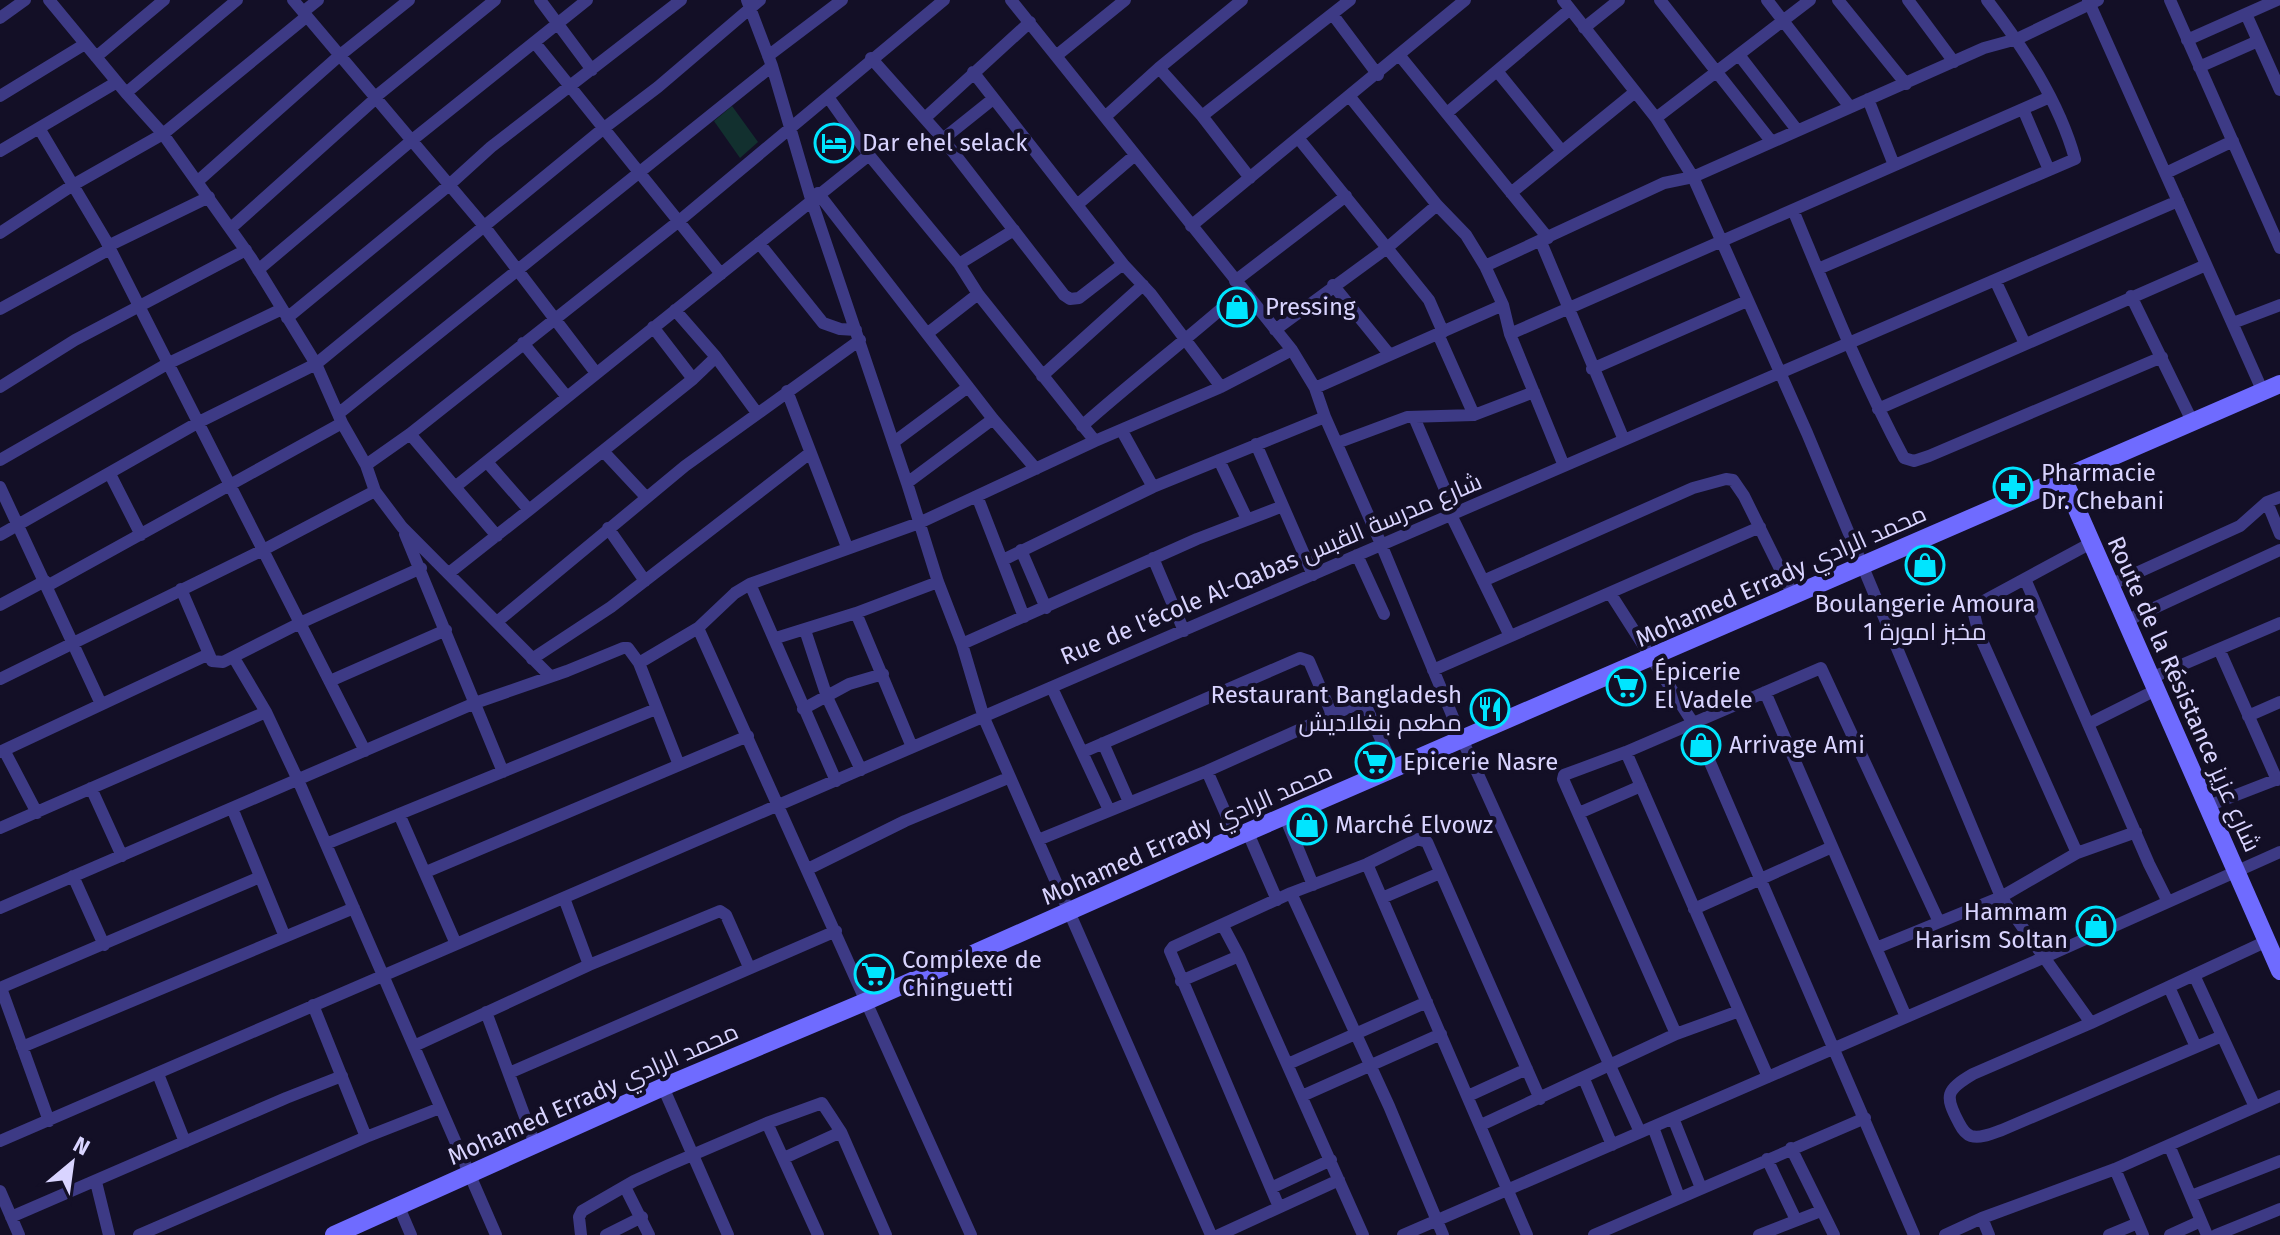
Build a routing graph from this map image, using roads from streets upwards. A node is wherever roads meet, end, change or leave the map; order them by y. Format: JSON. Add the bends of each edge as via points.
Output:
{"nodes":[{"id":1,"x":25,"y":0,"type":"edge"},
{"id":2,"x":164,"y":0,"type":"edge"},
{"id":3,"x":237,"y":0,"type":"edge"},
{"id":4,"x":293,"y":0,"type":"edge"},
{"id":5,"x":318,"y":0,"type":"edge"},
{"id":6,"x":409,"y":0,"type":"edge"},
{"id":7,"x":495,"y":0,"type":"edge"},
{"id":8,"x":540,"y":0,"type":"edge"},
{"id":9,"x":587,"y":0,"type":"edge"},
{"id":10,"x":681,"y":0,"type":"edge"},
{"id":11,"x":842,"y":0,"type":"edge"},
{"id":12,"x":944,"y":0,"type":"edge"},
{"id":13,"x":1011,"y":0,"type":"edge"},
{"id":14,"x":1125,"y":0,"type":"edge"},
{"id":15,"x":1242,"y":0,"type":"edge"},
{"id":16,"x":1350,"y":0,"type":"edge"},
{"id":17,"x":1465,"y":0,"type":"edge"},
{"id":18,"x":1619,"y":0,"type":"edge"},
{"id":19,"x":1660,"y":0,"type":"edge"},
{"id":20,"x":1767,"y":0,"type":"edge"},
{"id":21,"x":1810,"y":0,"type":"edge"},
{"id":22,"x":1838,"y":0,"type":"edge"},
{"id":23,"x":1908,"y":0,"type":"edge"},
{"id":24,"x":1987,"y":0,"type":"edge"},
{"id":25,"x":2170,"y":0,"type":"edge"},
{"id":26,"x":2277,"y":0,"type":"edge"},
{"id":27,"x":2092,"y":1,"type":"edge"},
{"id":28,"x":57,"y":3,"type":"edge"},
{"id":29,"x":753,"y":3,"type":"edge"},
{"id":30,"x":1107,"y":5,"type":"edge"},
{"id":31,"x":1566,"y":5,"type":"edge"},
{"id":32,"x":305,"y":14,"type":"junction"},
{"id":33,"x":2246,"y":14,"type":"junction"},
{"id":34,"x":1333,"y":15,"type":"junction"},
{"id":35,"x":0,"y":18,"type":"edge"},
{"id":36,"x":1781,"y":20,"type":"junction"},
{"id":37,"x":1030,"y":22,"type":"junction"},
{"id":38,"x":557,"y":23,"type":"junction"},
{"id":39,"x":1584,"y":28,"type":"junction"},
{"id":40,"x":2017,"y":39,"type":"junction"},
{"id":41,"x":2187,"y":40,"type":"junction"},
{"id":42,"x":2258,"y":41,"type":"junction"},
{"id":43,"x":535,"y":43,"type":"junction"},
{"id":44,"x":85,"y":44,"type":"junction"},
{"id":45,"x":1739,"y":55,"type":"junction"},
{"id":46,"x":339,"y":56,"type":"junction"},
{"id":47,"x":1056,"y":56,"type":"junction"},
{"id":48,"x":1400,"y":56,"type":"junction"},
{"id":49,"x":96,"y":57,"type":"junction"},
{"id":50,"x":871,"y":58,"type":"junction"},
{"id":51,"x":770,"y":61,"type":"junction"},
{"id":52,"x":1954,"y":62,"type":"junction"},
{"id":53,"x":2199,"y":67,"type":"junction"},
{"id":54,"x":1159,"y":68,"type":"junction"},
{"id":55,"x":592,"y":70,"type":"junction"},
{"id":56,"x":1718,"y":70,"type":"junction"},
{"id":57,"x":1497,"y":71,"type":"junction"},
{"id":58,"x":973,"y":72,"type":"junction"},
{"id":59,"x":1378,"y":75,"type":"junction"},
{"id":60,"x":117,"y":82,"type":"junction"},
{"id":61,"x":1906,"y":84,"type":"junction"},
{"id":62,"x":571,"y":88,"type":"junction"},
{"id":63,"x":2280,"y":90,"type":"edge"},
{"id":64,"x":1635,"y":92,"type":"junction"},
{"id":65,"x":126,"y":93,"type":"junction"},
{"id":66,"x":0,"y":96,"type":"edge"},
{"id":67,"x":828,"y":97,"type":"junction"},
{"id":68,"x":1350,"y":97,"type":"junction"},
{"id":69,"x":2050,"y":97,"type":"junction"},
{"id":70,"x":374,"y":98,"type":"junction"},
{"id":71,"x":993,"y":99,"type":"junction"},
{"id":72,"x":1868,"y":99,"type":"junction"},
{"id":73,"x":1850,"y":107,"type":"junction"},
{"id":74,"x":2023,"y":109,"type":"junction"},
{"id":75,"x":1447,"y":113,"type":"junction"},
{"id":76,"x":1202,"y":116,"type":"junction"},
{"id":77,"x":1105,"y":117,"type":"junction"},
{"id":78,"x":925,"y":118,"type":"junction"},
{"id":79,"x":1656,"y":118,"type":"junction"},
{"id":80,"x":39,"y":128,"type":"junction"},
{"id":81,"x":604,"y":128,"type":"junction"},
{"id":82,"x":789,"y":130,"type":"junction"},
{"id":83,"x":1797,"y":130,"type":"junction"},
{"id":84,"x":163,"y":134,"type":"junction"},
{"id":85,"x":943,"y":139,"type":"junction"},
{"id":86,"x":1299,"y":139,"type":"junction"},
{"id":87,"x":411,"y":141,"type":"junction"},
{"id":88,"x":1771,"y":141,"type":"junction"},
{"id":89,"x":2233,"y":141,"type":"junction"},
{"id":90,"x":1561,"y":150,"type":"junction"},
{"id":91,"x":0,"y":151,"type":"edge"},
{"id":92,"x":869,"y":155,"type":"junction"},
{"id":93,"x":1135,"y":155,"type":"junction"},
{"id":94,"x":1894,"y":165,"type":"junction"},
{"id":95,"x":2049,"y":170,"type":"junction"},
{"id":96,"x":640,"y":173,"type":"junction"},
{"id":97,"x":2166,"y":173,"type":"junction"},
{"id":98,"x":1693,"y":177,"type":"junction"},
{"id":99,"x":1250,"y":178,"type":"junction"},
{"id":100,"x":198,"y":181,"type":"junction"},
{"id":101,"x":73,"y":185,"type":"junction"},
{"id":102,"x":448,"y":186,"type":"junction"},
{"id":103,"x":1511,"y":193,"type":"junction"},
{"id":104,"x":815,"y":196,"type":"junction"},
{"id":105,"x":1346,"y":196,"type":"junction"},
{"id":106,"x":209,"y":197,"type":"junction"},
{"id":107,"x":2178,"y":201,"type":"junction"},
{"id":108,"x":1077,"y":205,"type":"junction"},
{"id":109,"x":1437,"y":205,"type":"junction"},
{"id":110,"x":1793,"y":210,"type":"junction"},
{"id":111,"x":679,"y":221,"type":"junction"},
{"id":112,"x":484,"y":226,"type":"junction"},
{"id":113,"x":1191,"y":226,"type":"junction"},
{"id":114,"x":231,"y":228,"type":"junction"},
{"id":115,"x":1014,"y":230,"type":"junction"},
{"id":116,"x":0,"y":233,"type":"edge"},
{"id":117,"x":1544,"y":240,"type":"junction"},
{"id":118,"x":1721,"y":242,"type":"junction"},
{"id":119,"x":759,"y":243,"type":"junction"},
{"id":120,"x":109,"y":247,"type":"junction"},
{"id":121,"x":1387,"y":248,"type":"junction"},
{"id":122,"x":2280,"y":248,"type":"edge"},
{"id":123,"x":246,"y":250,"type":"junction"},
{"id":124,"x":959,"y":264,"type":"junction"},
{"id":125,"x":1123,"y":264,"type":"junction"},
{"id":126,"x":2206,"y":265,"type":"junction"},
{"id":127,"x":1485,"y":266,"type":"junction"},
{"id":128,"x":1818,"y":269,"type":"junction"},
{"id":129,"x":258,"y":270,"type":"junction"},
{"id":130,"x":519,"y":270,"type":"junction"},
{"id":131,"x":721,"y":274,"type":"junction"},
{"id":132,"x":1995,"y":280,"type":"junction"},
{"id":133,"x":1143,"y":285,"type":"junction"},
{"id":134,"x":1333,"y":285,"type":"junction"},
{"id":135,"x":1239,"y":286,"type":"junction"},
{"id":136,"x":978,"y":294,"type":"junction"},
{"id":137,"x":2131,"y":296,"type":"junction"},
{"id":138,"x":1747,"y":301,"type":"junction"},
{"id":139,"x":1503,"y":305,"type":"junction"},
{"id":140,"x":2280,"y":305,"type":"edge"},
{"id":141,"x":138,"y":306,"type":"junction"},
{"id":142,"x":0,"y":309,"type":"edge"},
{"id":143,"x":675,"y":310,"type":"junction"},
{"id":144,"x":1570,"y":310,"type":"junction"},
{"id":145,"x":285,"y":313,"type":"junction"},
{"id":146,"x":554,"y":318,"type":"junction"},
{"id":147,"x":2233,"y":323,"type":"junction"},
{"id":148,"x":653,"y":327,"type":"junction"},
{"id":149,"x":1275,"y":330,"type":"junction"},
{"id":150,"x":928,"y":333,"type":"junction"},
{"id":151,"x":1441,"y":333,"type":"junction"},
{"id":152,"x":1510,"y":334,"type":"junction"},
{"id":153,"x":858,"y":335,"type":"junction"},
{"id":154,"x":1186,"y":340,"type":"junction"},
{"id":155,"x":523,"y":343,"type":"junction"},
{"id":156,"x":1847,"y":343,"type":"junction"},
{"id":157,"x":2025,"y":344,"type":"junction"},
{"id":158,"x":1292,"y":350,"type":"junction"},
{"id":159,"x":1389,"y":354,"type":"junction"},
{"id":160,"x":716,"y":357,"type":"junction"},
{"id":161,"x":2162,"y":357,"type":"junction"},
{"id":162,"x":167,"y":364,"type":"junction"},
{"id":163,"x":316,"y":364,"type":"junction"},
{"id":164,"x":1592,"y":369,"type":"junction"},
{"id":165,"x":596,"y":373,"type":"junction"},
{"id":166,"x":1779,"y":373,"type":"junction"},
{"id":167,"x":1042,"y":376,"type":"junction"},
{"id":168,"x":693,"y":379,"type":"junction"},
{"id":169,"x":0,"y":387,"type":"edge"},
{"id":170,"x":968,"y":387,"type":"junction"},
{"id":171,"x":1221,"y":387,"type":"junction"},
{"id":172,"x":1315,"y":388,"type":"junction"},
{"id":173,"x":2272,"y":388,"type":"edge"},
{"id":174,"x":787,"y":391,"type":"junction"},
{"id":175,"x":1534,"y":392,"type":"junction"},
{"id":176,"x":567,"y":397,"type":"junction"},
{"id":177,"x":1878,"y":409,"type":"junction"},
{"id":178,"x":757,"y":413,"type":"junction"},
{"id":179,"x":1474,"y":415,"type":"junction"},
{"id":180,"x":1325,"y":417,"type":"junction"},
{"id":181,"x":1414,"y":417,"type":"junction"},
{"id":182,"x":340,"y":418,"type":"junction"},
{"id":183,"x":993,"y":419,"type":"junction"},
{"id":184,"x":199,"y":422,"type":"junction"},
{"id":185,"x":2193,"y":423,"type":"junction"},
{"id":186,"x":1082,"y":426,"type":"junction"},
{"id":187,"x":1122,"y":431,"type":"junction"},
{"id":188,"x":410,"y":434,"type":"junction"},
{"id":189,"x":1624,"y":440,"type":"junction"},
{"id":190,"x":1095,"y":441,"type":"junction"},
{"id":191,"x":894,"y":442,"type":"junction"},
{"id":192,"x":1337,"y":443,"type":"junction"},
{"id":193,"x":1256,"y":444,"type":"junction"},
{"id":194,"x":603,"y":451,"type":"junction"},
{"id":195,"x":810,"y":453,"type":"junction"},
{"id":196,"x":0,"y":460,"type":"edge"},
{"id":197,"x":1219,"y":460,"type":"junction"},
{"id":198,"x":487,"y":462,"type":"junction"},
{"id":199,"x":366,"y":465,"type":"junction"},
{"id":200,"x":1564,"y":466,"type":"junction"},
{"id":201,"x":1036,"y":469,"type":"junction"},
{"id":202,"x":110,"y":474,"type":"junction"},
{"id":203,"x":2064,"y":480,"type":"junction"},
{"id":204,"x":907,"y":483,"type":"junction"},
{"id":205,"x":231,"y":484,"type":"junction"},
{"id":206,"x":0,"y":487,"type":"edge"},
{"id":207,"x":455,"y":487,"type":"junction"},
{"id":208,"x":1153,"y":487,"type":"junction"},
{"id":209,"x":375,"y":491,"type":"junction"},
{"id":210,"x":977,"y":496,"type":"junction"},
{"id":211,"x":646,"y":497,"type":"junction"},
{"id":212,"x":2280,"y":497,"type":"edge"},
{"id":213,"x":2267,"y":502,"type":"junction"},
{"id":214,"x":1283,"y":506,"type":"junction"},
{"id":215,"x":529,"y":510,"type":"junction"},
{"id":216,"x":1453,"y":514,"type":"junction"},
{"id":217,"x":1247,"y":519,"type":"junction"},
{"id":218,"x":919,"y":523,"type":"junction"},
{"id":219,"x":19,"y":525,"type":"junction"},
{"id":220,"x":402,"y":527,"type":"junction"},
{"id":221,"x":1760,"y":527,"type":"junction"},
{"id":222,"x":608,"y":528,"type":"junction"},
{"id":223,"x":2280,"y":534,"type":"edge"},
{"id":224,"x":0,"y":535,"type":"edge"},
{"id":225,"x":141,"y":535,"type":"junction"},
{"id":226,"x":497,"y":536,"type":"junction"},
{"id":227,"x":2091,"y":543,"type":"junction"},
{"id":228,"x":1381,"y":544,"type":"junction"},
{"id":229,"x":847,"y":547,"type":"junction"},
{"id":230,"x":265,"y":549,"type":"junction"},
{"id":231,"x":1021,"y":550,"type":"junction"},
{"id":232,"x":2280,"y":550,"type":"edge"},
{"id":233,"x":1357,"y":555,"type":"junction"},
{"id":234,"x":1153,"y":558,"type":"junction"},
{"id":235,"x":1003,"y":560,"type":"junction"},
{"id":236,"x":1861,"y":567,"type":"junction"},
{"id":237,"x":421,"y":568,"type":"junction"},
{"id":238,"x":449,"y":573,"type":"junction"},
{"id":239,"x":1313,"y":575,"type":"junction"},
{"id":240,"x":2025,"y":579,"type":"junction"},
{"id":241,"x":645,"y":581,"type":"junction"},
{"id":242,"x":1483,"y":581,"type":"junction"},
{"id":243,"x":938,"y":582,"type":"junction"},
{"id":244,"x":46,"y":583,"type":"junction"},
{"id":245,"x":750,"y":584,"type":"junction"},
{"id":246,"x":2110,"y":585,"type":"junction"},
{"id":247,"x":181,"y":589,"type":"junction"},
{"id":248,"x":1610,"y":593,"type":"junction"},
{"id":249,"x":1794,"y":597,"type":"junction"},
{"id":250,"x":0,"y":605,"type":"edge"},
{"id":251,"x":1046,"y":608,"type":"junction"},
{"id":252,"x":856,"y":613,"type":"junction"},
{"id":253,"x":1384,"y":614,"type":"dead end"},
{"id":254,"x":1024,"y":617,"type":"junction"},
{"id":255,"x":498,"y":621,"type":"junction"},
{"id":256,"x":2126,"y":621,"type":"junction"},
{"id":257,"x":300,"y":623,"type":"junction"},
{"id":258,"x":2280,"y":623,"type":"edge"},
{"id":259,"x":698,"y":628,"type":"junction"},
{"id":260,"x":446,"y":630,"type":"junction"},
{"id":261,"x":805,"y":630,"type":"junction"},
{"id":262,"x":1184,"y":631,"type":"junction"},
{"id":263,"x":1510,"y":636,"type":"junction"},
{"id":264,"x":776,"y":638,"type":"junction"},
{"id":265,"x":73,"y":641,"type":"junction"},
{"id":266,"x":962,"y":644,"type":"junction"},
{"id":267,"x":2219,"y":649,"type":"junction"},
{"id":268,"x":209,"y":654,"type":"junction"},
{"id":269,"x":234,"y":658,"type":"junction"},
{"id":270,"x":532,"y":659,"type":"junction"},
{"id":271,"x":1652,"y":659,"type":"junction"},
{"id":272,"x":639,"y":663,"type":"junction"},
{"id":273,"x":1433,"y":670,"type":"junction"},
{"id":274,"x":883,"y":674,"type":"junction"},
{"id":275,"x":549,"y":675,"type":"junction"},
{"id":276,"x":0,"y":679,"type":"edge"},
{"id":277,"x":330,"y":681,"type":"junction"},
{"id":278,"x":2154,"y":684,"type":"junction"},
{"id":279,"x":1052,"y":688,"type":"junction"},
{"id":280,"x":1765,"y":692,"type":"junction"},
{"id":281,"x":827,"y":697,"type":"junction"},
{"id":282,"x":475,"y":703,"type":"junction"},
{"id":283,"x":2277,"y":703,"type":"edge"},
{"id":284,"x":101,"y":704,"type":"junction"},
{"id":285,"x":656,"y":709,"type":"junction"},
{"id":286,"x":803,"y":709,"type":"junction"},
{"id":287,"x":266,"y":712,"type":"junction"},
{"id":288,"x":2248,"y":716,"type":"junction"},
{"id":289,"x":1333,"y":717,"type":"junction"},
{"id":290,"x":2280,"y":717,"type":"edge"},
{"id":291,"x":984,"y":718,"type":"junction"},
{"id":292,"x":1693,"y":723,"type":"junction"},
{"id":293,"x":2088,"y":724,"type":"junction"},
{"id":294,"x":748,"y":736,"type":"junction"},
{"id":295,"x":1462,"y":739,"type":"junction"},
{"id":296,"x":1103,"y":743,"type":"junction"},
{"id":297,"x":912,"y":747,"type":"junction"},
{"id":298,"x":2,"y":751,"type":"edge"},
{"id":299,"x":365,"y":751,"type":"junction"},
{"id":300,"x":1083,"y":752,"type":"junction"},
{"id":301,"x":1626,"y":752,"type":"junction"},
{"id":302,"x":679,"y":765,"type":"junction"},
{"id":303,"x":1394,"y":769,"type":"junction"},
{"id":304,"x":861,"y":770,"type":"junction"},
{"id":305,"x":1207,"y":771,"type":"junction"},
{"id":306,"x":503,"y":772,"type":"junction"},
{"id":307,"x":1008,"y":778,"type":"junction"},
{"id":308,"x":2278,"y":779,"type":"edge"},
{"id":309,"x":298,"y":780,"type":"junction"},
{"id":310,"x":836,"y":781,"type":"junction"},
{"id":311,"x":1641,"y":786,"type":"junction"},
{"id":312,"x":91,"y":788,"type":"junction"},
{"id":313,"x":1129,"y":802,"type":"junction"},
{"id":314,"x":780,"y":805,"type":"junction"},
{"id":315,"x":2208,"y":806,"type":"junction"},
{"id":316,"x":232,"y":808,"type":"junction"},
{"id":317,"x":1109,"y":810,"type":"junction"},
{"id":318,"x":37,"y":813,"type":"junction"},
{"id":319,"x":1579,"y":813,"type":"junction"},
{"id":320,"x":399,"y":814,"type":"junction"},
{"id":321,"x":1285,"y":817,"type":"junction"},
{"id":322,"x":0,"y":828,"type":"edge"},
{"id":323,"x":2136,"y":832,"type":"junction"},
{"id":324,"x":1242,"y":835,"type":"junction"},
{"id":325,"x":1038,"y":840,"type":"junction"},
{"id":326,"x":326,"y":844,"type":"junction"},
{"id":327,"x":1832,"y":847,"type":"junction"},
{"id":328,"x":2280,"y":852,"type":"edge"},
{"id":329,"x":2077,"y":853,"type":"junction"},
{"id":330,"x":122,"y":856,"type":"junction"},
{"id":331,"x":1367,"y":864,"type":"junction"},
{"id":332,"x":808,"y":869,"type":"junction"},
{"id":333,"x":2235,"y":870,"type":"junction"},
{"id":334,"x":426,"y":872,"type":"junction"},
{"id":335,"x":1440,"y":873,"type":"junction"},
{"id":336,"x":73,"y":876,"type":"junction"},
{"id":337,"x":260,"y":877,"type":"junction"},
{"id":338,"x":1761,"y":879,"type":"junction"},
{"id":339,"x":1313,"y":885,"type":"junction"},
{"id":340,"x":1291,"y":893,"type":"junction"},
{"id":341,"x":2001,"y":897,"type":"junction"},
{"id":342,"x":564,"y":898,"type":"junction"},
{"id":343,"x":1382,"y":898,"type":"junction"},
{"id":344,"x":1277,"y":900,"type":"junction"},
{"id":345,"x":2168,"y":902,"type":"junction"},
{"id":346,"x":0,"y":908,"type":"edge"},
{"id":347,"x":354,"y":908,"type":"junction"},
{"id":348,"x":1694,"y":909,"type":"junction"},
{"id":349,"x":1070,"y":913,"type":"junction"},
{"id":350,"x":1939,"y":922,"type":"junction"},
{"id":351,"x":1223,"y":926,"type":"junction"},
{"id":352,"x":836,"y":931,"type":"junction"},
{"id":353,"x":285,"y":937,"type":"junction"},
{"id":354,"x":2267,"y":941,"type":"junction"},
{"id":355,"x":456,"y":944,"type":"junction"},
{"id":356,"x":104,"y":945,"type":"junction"},
{"id":357,"x":1876,"y":948,"type":"junction"},
{"id":358,"x":1239,"y":956,"type":"junction"},
{"id":359,"x":2045,"y":957,"type":"junction"},
{"id":360,"x":589,"y":965,"type":"junction"},
{"id":361,"x":749,"y":967,"type":"junction"},
{"id":362,"x":2280,"y":969,"type":"edge"},
{"id":363,"x":383,"y":975,"type":"junction"},
{"id":364,"x":2194,"y":975,"type":"junction"},
{"id":365,"x":1181,"y":981,"type":"junction"},
{"id":366,"x":2169,"y":987,"type":"junction"},
{"id":367,"x":0,"y":988,"type":"edge"},
{"id":368,"x":867,"y":1001,"type":"junction"},
{"id":369,"x":1427,"y":1002,"type":"junction"},
{"id":370,"x":313,"y":1005,"type":"junction"},
{"id":371,"x":1739,"y":1011,"type":"junction"},
{"id":372,"x":486,"y":1012,"type":"junction"},
{"id":373,"x":1906,"y":1017,"type":"junction"},
{"id":374,"x":2091,"y":1023,"type":"junction"},
{"id":375,"x":1355,"y":1034,"type":"junction"},
{"id":376,"x":1441,"y":1034,"type":"junction"},
{"id":377,"x":1676,"y":1034,"type":"junction"},
{"id":378,"x":2222,"y":1036,"type":"junction"},
{"id":379,"x":414,"y":1046,"type":"junction"},
{"id":380,"x":22,"y":1047,"type":"junction"},
{"id":381,"x":2196,"y":1047,"type":"junction"},
{"id":382,"x":1835,"y":1048,"type":"junction"},
{"id":383,"x":1288,"y":1064,"type":"junction"},
{"id":384,"x":1611,"y":1065,"type":"junction"},
{"id":385,"x":1369,"y":1067,"type":"junction"},
{"id":386,"x":1527,"y":1069,"type":"junction"},
{"id":387,"x":509,"y":1073,"type":"junction"},
{"id":388,"x":158,"y":1074,"type":"junction"},
{"id":389,"x":342,"y":1076,"type":"junction"},
{"id":390,"x":1768,"y":1077,"type":"junction"},
{"id":391,"x":1584,"y":1079,"type":"junction"},
{"id":392,"x":663,"y":1087,"type":"junction"},
{"id":393,"x":1302,"y":1096,"type":"junction"},
{"id":394,"x":1468,"y":1096,"type":"junction"},
{"id":395,"x":2280,"y":1096,"type":"edge"},
{"id":396,"x":1540,"y":1099,"type":"junction"},
{"id":397,"x":2255,"y":1107,"type":"junction"},
{"id":398,"x":440,"y":1108,"type":"junction"},
{"id":399,"x":1673,"y":1118,"type":"junction"},
{"id":400,"x":1865,"y":1118,"type":"junction"},
{"id":401,"x":49,"y":1121,"type":"junction"},
{"id":402,"x":767,"y":1123,"type":"junction"},
{"id":403,"x":1481,"y":1125,"type":"junction"},
{"id":404,"x":1647,"y":1130,"type":"junction"},
{"id":405,"x":841,"y":1132,"type":"junction"},
{"id":406,"x":366,"y":1137,"type":"junction"},
{"id":407,"x":0,"y":1141,"type":"edge"},
{"id":408,"x":185,"y":1142,"type":"junction"},
{"id":409,"x":535,"y":1144,"type":"junction"},
{"id":410,"x":1612,"y":1145,"type":"junction"},
{"id":411,"x":2169,"y":1145,"type":"junction"},
{"id":412,"x":1791,"y":1148,"type":"junction"},
{"id":413,"x":693,"y":1156,"type":"junction"},
{"id":414,"x":784,"y":1158,"type":"junction"},
{"id":415,"x":1767,"y":1159,"type":"junction"},
{"id":416,"x":1331,"y":1160,"type":"junction"},
{"id":417,"x":2280,"y":1161,"type":"edge"},
{"id":418,"x":2115,"y":1169,"type":"junction"},
{"id":419,"x":469,"y":1174,"type":"junction"},
{"id":420,"x":1339,"y":1180,"type":"junction"},
{"id":421,"x":96,"y":1182,"type":"junction"},
{"id":422,"x":625,"y":1187,"type":"junction"},
{"id":423,"x":1271,"y":1188,"type":"junction"},
{"id":424,"x":1701,"y":1188,"type":"junction"},
{"id":425,"x":1508,"y":1189,"type":"junction"},
{"id":426,"x":0,"y":1191,"type":"edge"},
{"id":427,"x":2191,"y":1196,"type":"junction"},
{"id":428,"x":1679,"y":1197,"type":"junction"},
{"id":429,"x":399,"y":1207,"type":"junction"},
{"id":430,"x":1279,"y":1207,"type":"junction"},
{"id":431,"x":2280,"y":1209,"type":"edge"},
{"id":432,"x":1821,"y":1211,"type":"junction"},
{"id":433,"x":11,"y":1217,"type":"junction"},
{"id":434,"x":642,"y":1217,"type":"junction"},
{"id":435,"x":1982,"y":1218,"type":"junction"},
{"id":436,"x":1437,"y":1220,"type":"junction"},
{"id":437,"x":1796,"y":1220,"type":"junction"},
{"id":438,"x":2201,"y":1221,"type":"junction"},
{"id":439,"x":2141,"y":1229,"type":"edge"},
{"id":440,"x":2172,"y":1234,"type":"edge"},
{"id":441,"x":19,"y":1235,"type":"edge"},
{"id":442,"x":109,"y":1235,"type":"edge"},
{"id":443,"x":139,"y":1235,"type":"edge"},
{"id":444,"x":334,"y":1235,"type":"edge"},
{"id":445,"x":411,"y":1235,"type":"edge"},
{"id":446,"x":496,"y":1235,"type":"edge"},
{"id":447,"x":581,"y":1235,"type":"edge"},
{"id":448,"x":606,"y":1235,"type":"edge"},
{"id":449,"x":649,"y":1235,"type":"edge"},
{"id":450,"x":728,"y":1235,"type":"edge"},
{"id":451,"x":818,"y":1235,"type":"edge"},
{"id":452,"x":886,"y":1235,"type":"edge"},
{"id":453,"x":971,"y":1235,"type":"edge"},
{"id":454,"x":1211,"y":1235,"type":"edge"},
{"id":455,"x":1219,"y":1235,"type":"edge"},
{"id":456,"x":1363,"y":1235,"type":"edge"},
{"id":457,"x":1403,"y":1235,"type":"edge"},
{"id":458,"x":1443,"y":1235,"type":"edge"},
{"id":459,"x":1527,"y":1235,"type":"edge"},
{"id":460,"x":1594,"y":1235,"type":"edge"},
{"id":461,"x":1759,"y":1235,"type":"edge"},
{"id":462,"x":1834,"y":1235,"type":"edge"},
{"id":463,"x":1914,"y":1235,"type":"edge"},
{"id":464,"x":1945,"y":1235,"type":"edge"},
{"id":465,"x":1989,"y":1235,"type":"edge"},
{"id":466,"x":2109,"y":1235,"type":"edge"},
{"id":467,"x":2207,"y":1235,"type":"edge"},
{"id":468,"x":2216,"y":1235,"type":"edge"}],
"edges":[{"from":1,"to":35,"type":"street"},
{"from":2,"to":49,"type":"street"},
{"from":3,"to":65,"type":"street"},
{"from":4,"to":32,"type":"street"},
{"from":5,"to":32,"type":"street"},
{"from":6,"to":46,"type":"street"},
{"from":7,"to":70,"type":"street"},
{"from":8,"to":38,"type":"street"},
{"from":9,"to":38,"type":"street"},
{"from":10,"to":55,"type":"street"},
{"from":11,"to":51,"type":"street"},
{"from":12,"to":50,"type":"street"},
{"from":13,"to":37,"type":"street"},
{"from":14,"to":30,"type":"street"},
{"from":15,"to":54,"type":"street"},
{"from":16,"to":34,"type":"street"},
{"from":17,"to":48,"type":"street"},
{"from":18,"to":39,"type":"street"},
{"from":19,"to":56,"type":"street"},
{"from":20,"to":36,"type":"street"},
{"from":21,"to":36,"type":"street"},
{"from":22,"to":61,"type":"street"},
{"from":23,"to":52,"type":"street"},
{"from":24,"to":40,"type":"street"},
{"from":25,"to":41,"type":"street"},
{"from":26,"to":33,"type":"street"},
{"from":27,"to":40,"type":"street"},
{"from":27,"to":97,"type":"street"},
{"from":28,"to":44,"type":"street"},
{"from":29,"to":51,"type":"street"},
{"from":29,"to":81,"type":"street"},
{"from":30,"to":47,"type":"street"},
{"from":31,"to":39,"type":"street"},
{"from":31,"to":57,"type":"street"},
{"from":32,"to":46,"type":"street"},
{"from":32,"to":84,"type":"street"},
{"from":33,"to":41,"type":"street"},
{"from":33,"to":42,"type":"street"},
{"from":34,"to":59,"type":"street"},
{"from":34,"to":76,"type":"street"},
{"from":36,"to":45,"type":"street"},
{"from":36,"to":73,"type":"street"},
{"from":37,"to":47,"type":"street"},
{"from":37,"to":58,"type":"street"},
{"from":38,"to":43,"type":"street"},
{"from":38,"to":55,"type":"street"},
{"from":39,"to":64,"type":"street"},
{"from":40,"to":52,"type":"street"},
{"from":40,"to":69,"type":"street"},
{"from":41,"to":53,"type":"street"},
{"from":42,"to":53,"type":"street"},
{"from":42,"to":63,"type":"street"},
{"from":43,"to":62,"type":"street"},
{"from":43,"to":87,"type":"street"},
{"from":44,"to":49,"type":"street"},
{"from":44,"to":66,"type":"street"},
{"from":45,"to":56,"type":"street"},
{"from":45,"to":83,"type":"street"},
{"from":46,"to":70,"type":"street"},
{"from":46,"to":100,"type":"street"},
{"from":47,"to":77,"type":"street"},
{"from":48,"to":59,"type":"street"},
{"from":48,"to":75,"type":"street"},
{"from":49,"to":60,"type":"street"},
{"from":50,"to":67,"type":"street"},
{"from":50,"to":78,"type":"street"},
{"from":51,"to":82,"type":"street"},
{"from":51,"to":96,"type":"street"},
{"from":52,"to":61,"type":"street"},
{"from":53,"to":89,"type":"street"},
{"from":54,"to":76,"type":"street"},
{"from":54,"to":77,"type":"street"},
{"from":55,"to":62,"type":"street"},
{"from":56,"to":79,"type":"street"},
{"from":56,"to":88,"type":"street"},
{"from":57,"to":75,"type":"street"},
{"from":57,"to":90,"type":"street"},
{"from":58,"to":71,"type":"street"},
{"from":58,"to":78,"type":"street"},
{"from":59,"to":68,"type":"street"},
{"from":60,"to":65,"type":"street"},
{"from":60,"to":80,"type":"street"},
{"from":61,"to":72,"type":"street"},
{"from":62,"to":81,"type":"street"},
{"from":62,"to":102,"type":"street"},
{"from":64,"to":79,"type":"street"},
{"from":64,"to":90,"type":"street"},
{"from":65,"to":84,"type":"street"},
{"from":67,"to":82,"type":"street"},
{"from":67,"to":92,"type":"street"},
{"from":68,"to":86,"type":"street"},
{"from":68,"to":109,"type":"street"},
{"from":69,"to":74,"type":"street"},
{"from":69,"to":95,"type":"street","via":[[2075,159]]},
{"from":70,"to":87,"type":"street"},
{"from":70,"to":114,"type":"street"},
{"from":71,"to":85,"type":"street"},
{"from":71,"to":108,"type":"street"},
{"from":72,"to":73,"type":"street"},
{"from":72,"to":94,"type":"street"},
{"from":73,"to":83,"type":"street"},
{"from":74,"to":94,"type":"street"},
{"from":74,"to":95,"type":"street"},
{"from":75,"to":103,"type":"street"},
{"from":76,"to":99,"type":"street"},
{"from":77,"to":93,"type":"street"},
{"from":78,"to":85,"type":"street"},
{"from":79,"to":98,"type":"street"},
{"from":80,"to":91,"type":"street"},
{"from":80,"to":101,"type":"street"},
{"from":81,"to":96,"type":"street"},
{"from":81,"to":112,"type":"street"},
{"from":82,"to":104,"type":"street"},
{"from":82,"to":111,"type":"street"},
{"from":83,"to":88,"type":"street"},
{"from":84,"to":100,"type":"street"},
{"from":84,"to":101,"type":"street"},
{"from":85,"to":115,"type":"street"},
{"from":86,"to":99,"type":"street"},
{"from":86,"to":105,"type":"street"},
{"from":87,"to":102,"type":"street"},
{"from":87,"to":129,"type":"street"},
{"from":88,"to":98,"type":"street"},
{"from":89,"to":97,"type":"street"},
{"from":89,"to":122,"type":"street"},
{"from":90,"to":103,"type":"street"},
{"from":92,"to":104,"type":"street"},
{"from":92,"to":124,"type":"street"},
{"from":93,"to":108,"type":"street"},
{"from":93,"to":113,"type":"street"},
{"from":94,"to":110,"type":"street"},
{"from":95,"to":128,"type":"street"},
{"from":96,"to":111,"type":"street"},
{"from":96,"to":130,"type":"street"},
{"from":97,"to":107,"type":"street"},
{"from":98,"to":117,"type":"street","via":[[1664,183]]},
{"from":98,"to":118,"type":"street"},
{"from":99,"to":113,"type":"street"},
{"from":100,"to":106,"type":"street"},
{"from":101,"to":116,"type":"street"},
{"from":101,"to":120,"type":"street"},
{"from":102,"to":112,"type":"street"},
{"from":102,"to":145,"type":"street"},
{"from":103,"to":117,"type":"street"},
{"from":104,"to":119,"type":"street"},
{"from":104,"to":150,"type":"street"},
{"from":104,"to":153,"type":"street"},
{"from":105,"to":121,"type":"street"},
{"from":105,"to":135,"type":"street"},
{"from":106,"to":114,"type":"street"},
{"from":106,"to":120,"type":"street"},
{"from":107,"to":126,"type":"street"},
{"from":107,"to":132,"type":"street","name":"Rue de l'école Al-Qabas شارع مدرسة القبس"},
{"from":108,"to":125,"type":"street"},
{"from":109,"to":121,"type":"street"},
{"from":109,"to":127,"type":"street","via":[[1466,235]]},
{"from":110,"to":118,"type":"street"},
{"from":110,"to":128,"type":"street"},
{"from":111,"to":131,"type":"street"},
{"from":111,"to":146,"type":"street"},
{"from":112,"to":130,"type":"street"},
{"from":112,"to":163,"type":"street"},
{"from":113,"to":135,"type":"street"},
{"from":114,"to":123,"type":"street"},
{"from":115,"to":124,"type":"street"},
{"from":115,"to":125,"type":"street","via":[[1070,299],[1079,298]]},
{"from":117,"to":127,"type":"street"},
{"from":117,"to":144,"type":"street"},
{"from":118,"to":138,"type":"street"},
{"from":118,"to":144,"type":"street"},
{"from":119,"to":131,"type":"street"},
{"from":119,"to":153,"type":"street","via":[[823,323]]},
{"from":120,"to":141,"type":"street"},
{"from":120,"to":142,"type":"street"},
{"from":121,"to":134,"type":"street"},
{"from":121,"to":151,"type":"street","via":[[1429,300]]},
{"from":123,"to":129,"type":"street"},
{"from":123,"to":141,"type":"street"},
{"from":124,"to":136,"type":"street"},
{"from":125,"to":133,"type":"street"},
{"from":126,"to":137,"type":"street"},
{"from":126,"to":147,"type":"street"},
{"from":127,"to":139,"type":"street"},
{"from":128,"to":156,"type":"street"},
{"from":129,"to":145,"type":"street"},
{"from":130,"to":146,"type":"street"},
{"from":130,"to":182,"type":"street"},
{"from":131,"to":143,"type":"street"},
{"from":132,"to":156,"type":"street","name":"Rue de l'école Al-Qabas شارع مدرسة القبس"},
{"from":132,"to":157,"type":"street"},
{"from":133,"to":154,"type":"street"},
{"from":133,"to":167,"type":"street"},
{"from":134,"to":149,"type":"street"},
{"from":134,"to":159,"type":"street"},
{"from":135,"to":149,"type":"street"},
{"from":135,"to":154,"type":"street"},
{"from":136,"to":150,"type":"street"},
{"from":136,"to":167,"type":"street"},
{"from":137,"to":157,"type":"street"},
{"from":137,"to":161,"type":"street"},
{"from":138,"to":164,"type":"street"},
{"from":138,"to":166,"type":"street"},
{"from":139,"to":151,"type":"street"},
{"from":139,"to":152,"type":"street"},
{"from":140,"to":147,"type":"street"},
{"from":141,"to":162,"type":"street"},
{"from":141,"to":169,"type":"street"},
{"from":143,"to":148,"type":"street"},
{"from":143,"to":160,"type":"street"},
{"from":144,"to":152,"type":"street"},
{"from":144,"to":164,"type":"street"},
{"from":145,"to":162,"type":"street"},
{"from":145,"to":163,"type":"street"},
{"from":146,"to":155,"type":"street"},
{"from":146,"to":165,"type":"street"},
{"from":147,"to":173,"type":"street"},
{"from":148,"to":165,"type":"street"},
{"from":148,"to":168,"type":"street"},
{"from":149,"to":158,"type":"street"},
{"from":150,"to":170,"type":"street"},
{"from":151,"to":159,"type":"street"},
{"from":151,"to":179,"type":"street"},
{"from":152,"to":175,"type":"street"},
{"from":153,"to":174,"type":"street"},
{"from":153,"to":191,"type":"street"},
{"from":154,"to":171,"type":"street"},
{"from":154,"to":186,"type":"street"},
{"from":155,"to":176,"type":"street"},
{"from":155,"to":188,"type":"street"},
{"from":156,"to":166,"type":"street","name":"Rue de l'école Al-Qabas شارع مدرسة القبس"},
{"from":156,"to":177,"type":"street"},
{"from":157,"to":177,"type":"street"},
{"from":158,"to":171,"type":"street"},
{"from":158,"to":172,"type":"street"},
{"from":159,"to":172,"type":"street"},
{"from":160,"to":168,"type":"street"},
{"from":160,"to":178,"type":"street"},
{"from":161,"to":177,"type":"street","via":[[1914,461],[1904,458]]},
{"from":161,"to":185,"type":"street"},
{"from":162,"to":184,"type":"street"},
{"from":162,"to":196,"type":"street"},
{"from":163,"to":182,"type":"street"},
{"from":163,"to":184,"type":"street"},
{"from":164,"to":189,"type":"street"},
{"from":165,"to":176,"type":"street"},
{"from":166,"to":189,"type":"street","name":"Rue de l'école Al-Qabas شارع مدرسة القبس"},
{"from":166,"to":236,"type":"street"},
{"from":167,"to":186,"type":"street"},
{"from":168,"to":194,"type":"street"},
{"from":170,"to":183,"type":"street"},
{"from":170,"to":191,"type":"street"},
{"from":171,"to":187,"type":"street"},
{"from":172,"to":180,"type":"street"},
{"from":173,"to":185,"type":"street","name":"Mohamed Errady محمد الرادي"},
{"from":174,"to":178,"type":"street"},
{"from":174,"to":195,"type":"street"},
{"from":175,"to":179,"type":"street"},
{"from":175,"to":200,"type":"street"},
{"from":176,"to":198,"type":"street"},
{"from":178,"to":211,"type":"street"},
{"from":179,"to":181,"type":"street"},
{"from":180,"to":192,"type":"street"},
{"from":180,"to":193,"type":"street"},
{"from":181,"to":192,"type":"street"},
{"from":181,"to":216,"type":"street"},
{"from":182,"to":199,"type":"street"},
{"from":182,"to":205,"type":"street"},
{"from":183,"to":201,"type":"street"},
{"from":183,"to":204,"type":"street"},
{"from":184,"to":202,"type":"street"},
{"from":184,"to":205,"type":"street"},
{"from":185,"to":203,"type":"street","name":"Mohamed Errady محمد الرادي"},
{"from":186,"to":190,"type":"street"},
{"from":187,"to":190,"type":"street"},
{"from":187,"to":208,"type":"street"},
{"from":188,"to":199,"type":"street"},
{"from":188,"to":207,"type":"street"},
{"from":189,"to":200,"type":"street","name":"Rue de l'école Al-Qabas شارع مدرسة القبس"},
{"from":190,"to":201,"type":"street"},
{"from":191,"to":204,"type":"street"},
{"from":192,"to":228,"type":"street"},
{"from":193,"to":197,"type":"street"},
{"from":193,"to":214,"type":"street"},
{"from":194,"to":211,"type":"street"},
{"from":194,"to":215,"type":"street"},
{"from":195,"to":229,"type":"street"},
{"from":195,"to":241,"type":"street"},
{"from":197,"to":208,"type":"street"},
{"from":197,"to":217,"type":"street"},
{"from":198,"to":207,"type":"street"},
{"from":198,"to":215,"type":"street"},
{"from":199,"to":209,"type":"street"},
{"from":200,"to":216,"type":"street","name":"Rue de l'école Al-Qabas شارع مدرسة القبس"},
{"from":201,"to":210,"type":"street"},
{"from":202,"to":219,"type":"street"},
{"from":202,"to":225,"type":"street"},
{"from":203,"to":227,"type":"street","name":"Route de la Résistance شارع عزيز"},
{"from":203,"to":236,"type":"street","name":"Mohamed Errady محمد الرادي"},
{"from":204,"to":218,"type":"street"},
{"from":205,"to":225,"type":"street"},
{"from":205,"to":230,"type":"street"},
{"from":206,"to":219,"type":"street"},
{"from":207,"to":226,"type":"street"},
{"from":208,"to":231,"type":"street"},
{"from":209,"to":220,"type":"street"},
{"from":209,"to":230,"type":"street"},
{"from":210,"to":218,"type":"street"},
{"from":210,"to":235,"type":"street"},
{"from":211,"to":222,"type":"street"},
{"from":212,"to":213,"type":"street"},
{"from":213,"to":223,"type":"street"},
{"from":213,"to":246,"type":"street","via":[[2240,526]]},
{"from":214,"to":217,"type":"street"},
{"from":214,"to":239,"type":"street"},
{"from":215,"to":226,"type":"street"},
{"from":216,"to":228,"type":"street","name":"Rue de l'école Al-Qabas شارع مدرسة القبس"},
{"from":216,"to":242,"type":"street"},
{"from":217,"to":234,"type":"street"},
{"from":218,"to":229,"type":"street"},
{"from":218,"to":243,"type":"street"},
{"from":219,"to":224,"type":"street"},
{"from":219,"to":244,"type":"street"},
{"from":220,"to":237,"type":"street"},
{"from":220,"to":238,"type":"street"},
{"from":221,"to":242,"type":"street","via":[[1739,487],[1726,479],[1693,488]]},
{"from":221,"to":248,"type":"street"},
{"from":221,"to":249,"type":"street"},
{"from":222,"to":241,"type":"street"},
{"from":222,"to":255,"type":"street"},
{"from":225,"to":244,"type":"street"},
{"from":226,"to":238,"type":"street"},
{"from":227,"to":240,"type":"street"},
{"from":227,"to":246,"type":"street","name":"Route de la Résistance شارع عزيز"},
{"from":228,"to":233,"type":"street","name":"Rue de l'école Al-Qabas شارع مدرسة القبس"},
{"from":228,"to":273,"type":"street"},
{"from":229,"to":245,"type":"street"},
{"from":230,"to":247,"type":"street"},
{"from":230,"to":257,"type":"street"},
{"from":231,"to":235,"type":"street"},
{"from":231,"to":251,"type":"street"},
{"from":232,"to":256,"type":"street"},
{"from":233,"to":239,"type":"street","name":"Rue de l'école Al-Qabas شارع مدرسة القبس"},
{"from":233,"to":253,"type":"street"},
{"from":234,"to":251,"type":"street"},
{"from":234,"to":262,"type":"street"},
{"from":235,"to":254,"type":"street"},
{"from":236,"to":249,"type":"street","name":"Mohamed Errady محمد الرادي"},
{"from":236,"to":341,"type":"street"},
{"from":237,"to":257,"type":"street"},
{"from":237,"to":260,"type":"street"},
{"from":238,"to":255,"type":"street"},
{"from":239,"to":262,"type":"street","name":"Rue de l'école Al-Qabas شارع مدرسة القبس"},
{"from":240,"to":293,"type":"street"},
{"from":240,"to":329,"type":"street","via":[[1980,603],[1974,614]]},
{"from":241,"to":270,"type":"street"},
{"from":242,"to":263,"type":"street"},
{"from":243,"to":252,"type":"street"},
{"from":243,"to":266,"type":"street"},
{"from":244,"to":250,"type":"street"},
{"from":244,"to":265,"type":"street"},
{"from":245,"to":259,"type":"street"},
{"from":245,"to":264,"type":"street"},
{"from":246,"to":256,"type":"street","name":"Route de la Résistance شارع عزيز"},
{"from":247,"to":265,"type":"street"},
{"from":247,"to":268,"type":"street"},
{"from":248,"to":263,"type":"street"},
{"from":248,"to":271,"type":"street"},
{"from":249,"to":271,"type":"street","name":"Mohamed Errady محمد الرادي"},
{"from":251,"to":254,"type":"street"},
{"from":252,"to":261,"type":"street"},
{"from":252,"to":274,"type":"street"},
{"from":254,"to":266,"type":"street"},
{"from":255,"to":270,"type":"street"},
{"from":256,"to":278,"type":"street","name":"Route de la Résistance شارع عزيز"},
{"from":257,"to":269,"type":"street"},
{"from":257,"to":277,"type":"street"},
{"from":258,"to":267,"type":"street"},
{"from":259,"to":272,"type":"street"},
{"from":259,"to":294,"type":"street"},
{"from":260,"to":277,"type":"street"},
{"from":260,"to":282,"type":"street"},
{"from":261,"to":264,"type":"street"},
{"from":261,"to":281,"type":"street"},
{"from":262,"to":279,"type":"street","name":"Rue de l'école Al-Qabas شارع مدرسة القبس"},
{"from":263,"to":273,"type":"street"},
{"from":264,"to":286,"type":"street"},
{"from":265,"to":276,"type":"street"},
{"from":265,"to":284,"type":"street"},
{"from":266,"to":291,"type":"street"},
{"from":267,"to":278,"type":"street"},
{"from":267,"to":288,"type":"street"},
{"from":268,"to":269,"type":"street","via":[[217,662]]},
{"from":268,"to":284,"type":"street"},
{"from":269,"to":287,"type":"street"},
{"from":270,"to":275,"type":"street"},
{"from":271,"to":292,"type":"street"},
{"from":271,"to":295,"type":"street","name":"Mohamed Errady محمد الرادي"},
{"from":272,"to":275,"type":"street","via":[[627,647]]},
{"from":272,"to":285,"type":"street"},
{"from":273,"to":295,"type":"street"},
{"from":274,"to":281,"type":"street"},
{"from":274,"to":297,"type":"street"},
{"from":275,"to":282,"type":"street"},
{"from":277,"to":299,"type":"street"},
{"from":278,"to":293,"type":"street"},
{"from":278,"to":315,"type":"street","name":"Route de la Résistance شارع عزيز"},
{"from":279,"to":291,"type":"street","name":"Rue de l'école Al-Qabas شارع مدرسة القبس"},
{"from":279,"to":300,"type":"street"},
{"from":280,"to":292,"type":"street"},
{"from":280,"to":327,"type":"street"},
{"from":280,"to":350,"type":"street","via":[[1821,668]]},
{"from":281,"to":286,"type":"street"},
{"from":281,"to":304,"type":"street"},
{"from":282,"to":299,"type":"street"},
{"from":282,"to":306,"type":"street"},
{"from":283,"to":288,"type":"street"},
{"from":283,"to":290,"type":"street"},
{"from":284,"to":298,"type":"street"},
{"from":285,"to":302,"type":"street"},
{"from":285,"to":306,"type":"street"},
{"from":286,"to":310,"type":"street"},
{"from":287,"to":309,"type":"street"},
{"from":287,"to":312,"type":"street"},
{"from":288,"to":308,"type":"street"},
{"from":289,"to":296,"type":"street","via":[[1309,661],[1300,658]]},
{"from":289,"to":303,"type":"street","via":[[1364,703]]},
{"from":289,"to":305,"type":"street"},
{"from":291,"to":297,"type":"street","name":"Rue de l'école Al-Qabas شارع مدرسة القبس"},
{"from":291,"to":307,"type":"street"},
{"from":292,"to":301,"type":"street"},
{"from":292,"to":338,"type":"street"},
{"from":293,"to":323,"type":"street"},
{"from":294,"to":302,"type":"street"},
{"from":294,"to":314,"type":"street"},
{"from":295,"to":303,"type":"street","name":"Mohamed Errady محمد الرادي"},
{"from":295,"to":384,"type":"street"},
{"from":296,"to":300,"type":"street"},
{"from":296,"to":313,"type":"street"},
{"from":297,"to":304,"type":"street","name":"Rue de l'école Al-Qabas شارع مدرسة القبس"},
{"from":298,"to":318,"type":"street"},
{"from":299,"to":309,"type":"street"},
{"from":300,"to":317,"type":"street"},
{"from":301,"to":311,"type":"street"},
{"from":301,"to":319,"type":"street","via":[[1564,775]]},
{"from":302,"to":334,"type":"street"},
{"from":303,"to":321,"type":"street","name":"Mohamed Errady محمد الرادي"},
{"from":304,"to":310,"type":"street","name":"Rue de l'école Al-Qabas شارع مدرسة القبس"},
{"from":305,"to":313,"type":"street"},
{"from":305,"to":324,"type":"street"},
{"from":306,"to":320,"type":"street"},
{"from":307,"to":325,"type":"street"},
{"from":307,"to":332,"type":"street"},
{"from":308,"to":315,"type":"street"},
{"from":309,"to":316,"type":"street"},
{"from":309,"to":326,"type":"street"},
{"from":310,"to":314,"type":"street","name":"Rue de l'école Al-Qabas شارع مدرسة القبس"},
{"from":311,"to":319,"type":"street"},
{"from":311,"to":348,"type":"street"},
{"from":312,"to":318,"type":"street"},
{"from":312,"to":330,"type":"street"},
{"from":313,"to":317,"type":"street"},
{"from":314,"to":332,"type":"street"},
{"from":314,"to":342,"type":"street","name":"Rue de l'école Al-Qabas شارع مدرسة القبس"},
{"from":315,"to":333,"type":"street","name":"Route de la Résistance شارع عزيز"},
{"from":316,"to":330,"type":"street"},
{"from":316,"to":337,"type":"street"},
{"from":317,"to":325,"type":"street"},
{"from":318,"to":322,"type":"street"},
{"from":319,"to":377,"type":"street"},
{"from":320,"to":326,"type":"street"},
{"from":320,"to":334,"type":"street"},
{"from":321,"to":324,"type":"street","name":"Mohamed Errady محمد الرادي"},
{"from":321,"to":339,"type":"street"},
{"from":323,"to":329,"type":"street"},
{"from":323,"to":345,"type":"street"},
{"from":324,"to":344,"type":"street"},
{"from":324,"to":349,"type":"street","name":"Mohamed Errady محمد الرادي"},
{"from":325,"to":349,"type":"street"},
{"from":326,"to":347,"type":"street"},
{"from":327,"to":338,"type":"street"},
{"from":327,"to":357,"type":"street"},
{"from":328,"to":333,"type":"street"},
{"from":329,"to":341,"type":"street"},
{"from":330,"to":336,"type":"street"},
{"from":331,"to":335,"type":"street","via":[[1423,839]]},
{"from":331,"to":339,"type":"street"},
{"from":331,"to":343,"type":"street"},
{"from":332,"to":352,"type":"street"},
{"from":333,"to":345,"type":"street"},
{"from":333,"to":354,"type":"street","name":"Route de la Résistance شارع عزيز"},
{"from":334,"to":355,"type":"street"},
{"from":335,"to":343,"type":"street"},
{"from":335,"to":386,"type":"street"},
{"from":336,"to":346,"type":"street"},
{"from":336,"to":356,"type":"street"},
{"from":337,"to":353,"type":"street"},
{"from":337,"to":356,"type":"street"},
{"from":338,"to":348,"type":"street"},
{"from":338,"to":382,"type":"street"},
{"from":339,"to":340,"type":"street"},
{"from":340,"to":344,"type":"street"},
{"from":340,"to":375,"type":"street"},
{"from":341,"to":350,"type":"street"},
{"from":341,"to":359,"type":"street"},
{"from":342,"to":355,"type":"street","name":"Rue de l'école Al-Qabas شارع مدرسة القبس"},
{"from":342,"to":360,"type":"street"},
{"from":343,"to":369,"type":"street"},
{"from":344,"to":351,"type":"street"},
{"from":345,"to":359,"type":"street"},
{"from":347,"to":353,"type":"street"},
{"from":347,"to":363,"type":"street"},
{"from":348,"to":371,"type":"street"},
{"from":349,"to":368,"type":"street","name":"Mohamed Errady محمد الرادي"},
{"from":349,"to":454,"type":"street"},
{"from":350,"to":357,"type":"street"},
{"from":351,"to":358,"type":"street"},
{"from":351,"to":365,"type":"street","via":[[1173,947],[1170,956]]},
{"from":352,"to":361,"type":"street"},
{"from":352,"to":368,"type":"street"},
{"from":353,"to":380,"type":"street"},
{"from":354,"to":362,"type":"street","name":"Route de la Résistance شارع عزيز"},
{"from":354,"to":364,"type":"street"},
{"from":355,"to":363,"type":"street","name":"Rue de l'école Al-Qabas شارع مدرسة القبس"},
{"from":356,"to":367,"type":"street"},
{"from":357,"to":373,"type":"street"},
{"from":358,"to":365,"type":"street"},
{"from":358,"to":383,"type":"street"},
{"from":359,"to":373,"type":"street"},
{"from":359,"to":374,"type":"street"},
{"from":360,"to":361,"type":"street","via":[[720,911]]},
{"from":360,"to":372,"type":"street"},
{"from":361,"to":387,"type":"street"},
{"from":363,"to":370,"type":"street","name":"Rue de l'école Al-Qabas شارع مدرسة القبس"},
{"from":363,"to":379,"type":"street"},
{"from":364,"to":366,"type":"street"},
{"from":364,"to":378,"type":"street"},
{"from":365,"to":423,"type":"street"},
{"from":366,"to":374,"type":"street"},
{"from":366,"to":381,"type":"street"},
{"from":367,"to":380,"type":"street"},
{"from":368,"to":392,"type":"street","name":"Mohamed Errady محمد الرادي"},
{"from":368,"to":453,"type":"street"},
{"from":369,"to":375,"type":"street"},
{"from":369,"to":376,"type":"street"},
{"from":370,"to":388,"type":"street","name":"Rue de l'école Al-Qabas شارع مدرسة القبس"},
{"from":370,"to":389,"type":"street"},
{"from":371,"to":377,"type":"street"},
{"from":371,"to":390,"type":"street"},
{"from":372,"to":379,"type":"street"},
{"from":372,"to":387,"type":"street"},
{"from":373,"to":382,"type":"street"},
{"from":374,"to":381,"type":"street","via":[[1956,1084],[1949,1104],[1963,1130],[1979,1137],[2002,1130]]},
{"from":375,"to":383,"type":"street"},
{"from":375,"to":385,"type":"street"},
{"from":376,"to":385,"type":"street"},
{"from":376,"to":394,"type":"street"},
{"from":377,"to":384,"type":"street"},
{"from":378,"to":381,"type":"street"},
{"from":378,"to":397,"type":"street"},
{"from":379,"to":398,"type":"street"},
{"from":380,"to":401,"type":"street"},
{"from":382,"to":390,"type":"street"},
{"from":382,"to":400,"type":"street"},
{"from":383,"to":393,"type":"street"},
{"from":384,"to":391,"type":"street"},
{"from":384,"to":404,"type":"street"},
{"from":385,"to":393,"type":"street"},
{"from":385,"to":436,"type":"street"},
{"from":386,"to":394,"type":"street"},
{"from":386,"to":396,"type":"street"},
{"from":387,"to":409,"type":"street"},
{"from":388,"to":401,"type":"street","name":"Rue de l'école Al-Qabas شارع مدرسة القبس"},
{"from":388,"to":408,"type":"street"},
{"from":389,"to":406,"type":"street"},
{"from":389,"to":408,"type":"street"},
{"from":390,"to":399,"type":"street"},
{"from":391,"to":396,"type":"street"},
{"from":391,"to":410,"type":"street"},
{"from":392,"to":409,"type":"street","name":"Mohamed Errady محمد الرادي"},
{"from":392,"to":413,"type":"street"},
{"from":393,"to":416,"type":"street"},
{"from":394,"to":403,"type":"street"},
{"from":395,"to":397,"type":"street"},
{"from":396,"to":403,"type":"street"},
{"from":397,"to":411,"type":"street"},
{"from":398,"to":406,"type":"street"},
{"from":398,"to":419,"type":"street"},
{"from":399,"to":404,"type":"street"},
{"from":399,"to":424,"type":"street"},
{"from":400,"to":412,"type":"street"},
{"from":400,"to":463,"type":"street"},
{"from":401,"to":407,"type":"street","name":"Rue de l'école Al-Qabas شارع مدرسة القبس"},
{"from":402,"to":405,"type":"street","via":[[822,1103]]},
{"from":402,"to":413,"type":"street"},
{"from":402,"to":414,"type":"street"},
{"from":403,"to":425,"type":"street"},
{"from":404,"to":410,"type":"street"},
{"from":404,"to":428,"type":"street"},
{"from":405,"to":414,"type":"street"},
{"from":405,"to":452,"type":"street"},
{"from":406,"to":443,"type":"street"},
{"from":408,"to":421,"type":"street"},
{"from":409,"to":419,"type":"street","name":"Mohamed Errady محمد الرادي"},
{"from":410,"to":425,"type":"street"},
{"from":411,"to":418,"type":"street"},
{"from":411,"to":427,"type":"street"},
{"from":412,"to":415,"type":"street"},
{"from":412,"to":432,"type":"street"},
{"from":413,"to":422,"type":"street"},
{"from":413,"to":450,"type":"street"},
{"from":414,"to":451,"type":"street"},
{"from":415,"to":424,"type":"street"},
{"from":415,"to":437,"type":"street"},
{"from":416,"to":420,"type":"street"},
{"from":416,"to":423,"type":"street"},
{"from":417,"to":427,"type":"street"},
{"from":418,"to":435,"type":"street"},
{"from":418,"to":439,"type":"street"},
{"from":419,"to":429,"type":"street","name":"Mohamed Errady محمد الرادي"},
{"from":419,"to":446,"type":"street"},
{"from":420,"to":430,"type":"street"},
{"from":420,"to":456,"type":"street"},
{"from":421,"to":433,"type":"street"},
{"from":421,"to":442,"type":"street"},
{"from":422,"to":434,"type":"street"},
{"from":422,"to":447,"type":"street","via":[[582,1211]]},
{"from":423,"to":430,"type":"street"},
{"from":424,"to":428,"type":"street"},
{"from":425,"to":436,"type":"street"},
{"from":425,"to":459,"type":"street"},
{"from":426,"to":433,"type":"street"},
{"from":427,"to":438,"type":"street"},
{"from":428,"to":460,"type":"street"},
{"from":429,"to":444,"type":"street","name":"Mohamed Errady محمد الرادي"},
{"from":429,"to":445,"type":"street"},
{"from":430,"to":455,"type":"street"},
{"from":431,"to":468,"type":"street"},
{"from":432,"to":437,"type":"street"},
{"from":432,"to":462,"type":"street"},
{"from":433,"to":441,"type":"street"},
{"from":434,"to":448,"type":"street"},
{"from":434,"to":449,"type":"street"},
{"from":435,"to":464,"type":"street"},
{"from":435,"to":465,"type":"street"},
{"from":436,"to":457,"type":"street"},
{"from":436,"to":458,"type":"street"},
{"from":437,"to":461,"type":"street"},
{"from":438,"to":440,"type":"street"},
{"from":438,"to":467,"type":"street"},
{"from":439,"to":466,"type":"street"}]}
